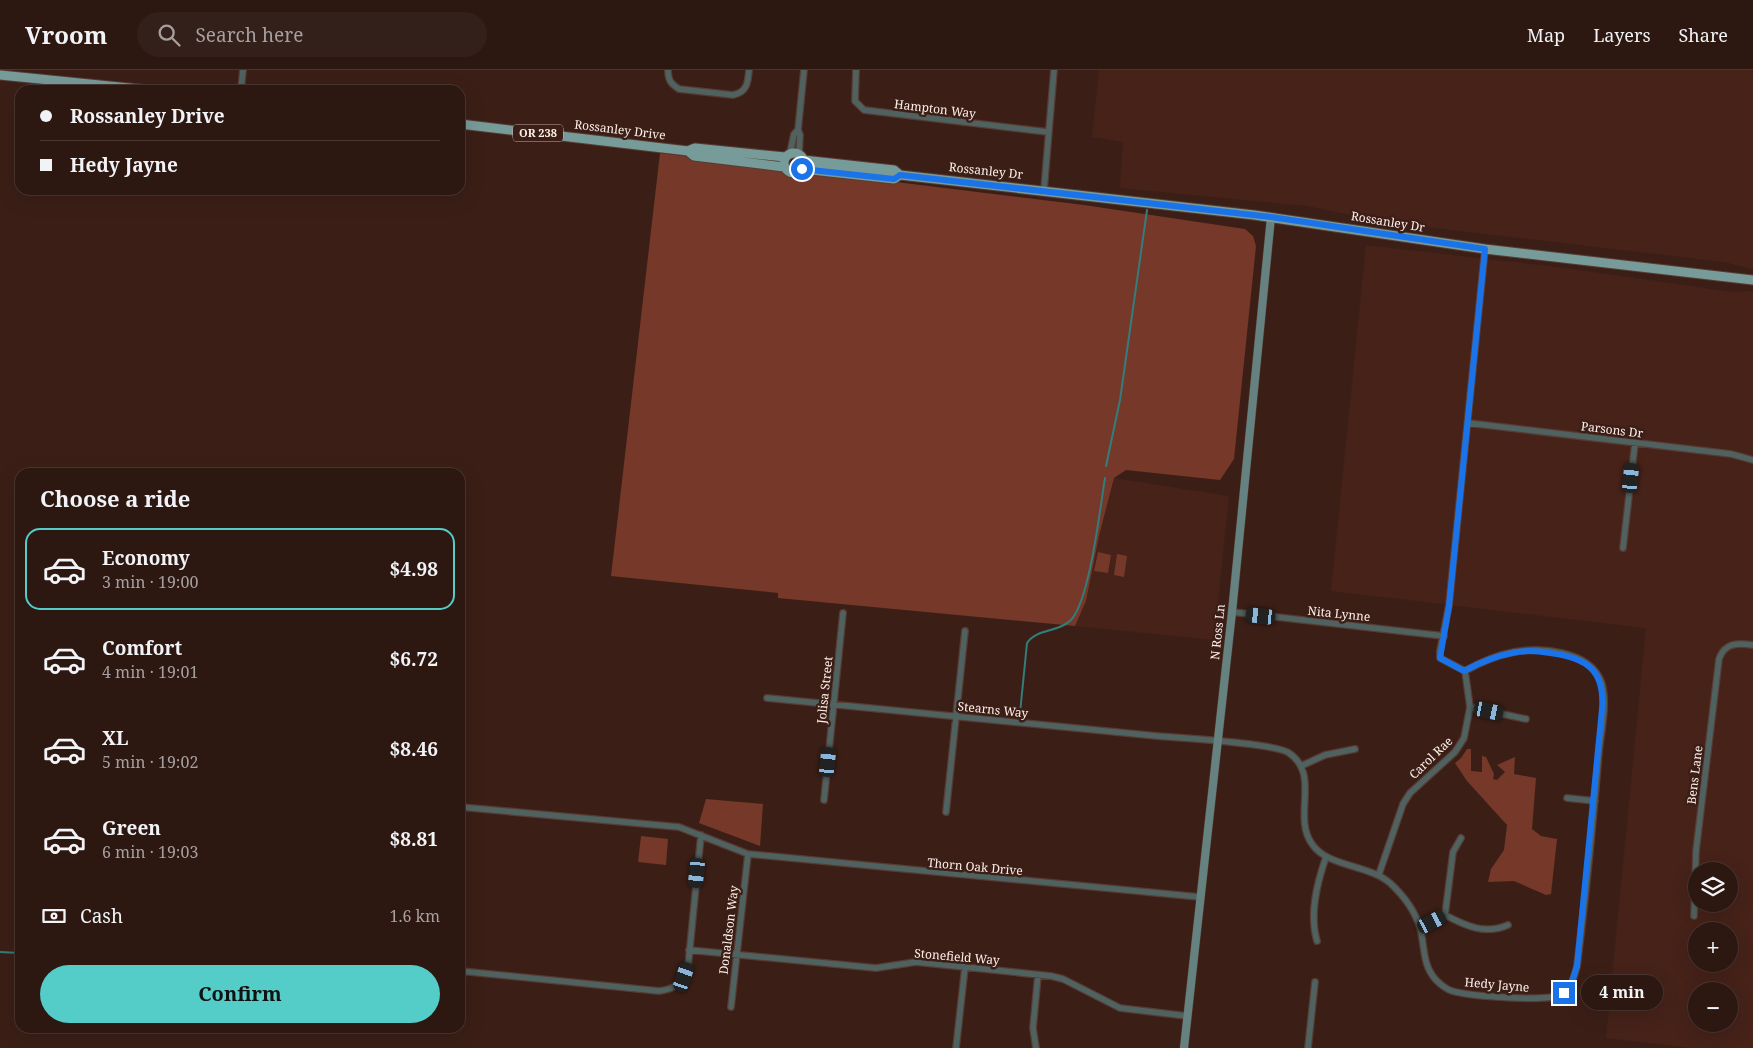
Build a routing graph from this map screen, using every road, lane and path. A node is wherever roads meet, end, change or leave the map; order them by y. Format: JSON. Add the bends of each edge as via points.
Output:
{"nodes":[{"id":1,"x":243,"y":70,"type":"edge"},
{"id":2,"x":668,"y":70,"type":"edge"},
{"id":3,"x":749,"y":70,"type":"edge"},
{"id":4,"x":804,"y":70,"type":"edge"},
{"id":5,"x":856,"y":70,"type":"edge"},
{"id":6,"x":1054,"y":70,"type":"edge"},
{"id":7,"x":0,"y":75,"type":"edge"},
{"id":8,"x":99,"y":85,"type":"edge"},
{"id":9,"x":242,"y":85,"type":"edge"},
{"id":10,"x":465,"y":125,"type":"edge"},
{"id":11,"x":798,"y":130,"type":"junction"},
{"id":12,"x":1048,"y":132,"type":"junction"},
{"id":13,"x":794,"y":160,"type":"junction"},
{"id":14,"x":900,"y":175,"type":"joint"},
{"id":15,"x":1044,"y":190,"type":"junction"},
{"id":16,"x":1271,"y":217,"type":"junction"},
{"id":17,"x":1485,"y":249,"type":"junction"},
{"id":18,"x":1753,"y":280,"type":"edge"},
{"id":19,"x":1468,"y":423,"type":"junction"},
{"id":20,"x":1635,"y":443,"type":"junction"},
{"id":21,"x":1753,"y":460,"type":"edge"},
{"id":22,"x":1623,"y":548,"type":"dead end"},
{"id":23,"x":1232,"y":612,"type":"junction"},
{"id":24,"x":843,"y":613,"type":"dead end"},
{"id":25,"x":965,"y":630,"type":"dead end"},
{"id":26,"x":1444,"y":636,"type":"junction"},
{"id":27,"x":1753,"y":645,"type":"edge"},
{"id":28,"x":1464,"y":671,"type":"junction"},
{"id":29,"x":767,"y":698,"type":"dead end"},
{"id":30,"x":833,"y":705,"type":"junction"},
{"id":31,"x":1470,"y":707,"type":"junction"},
{"id":32,"x":956,"y":716,"type":"junction"},
{"id":33,"x":1526,"y":719,"type":"dead end"},
{"id":34,"x":1217,"y":741,"type":"junction"},
{"id":35,"x":1354,"y":749,"type":"dead end"},
{"id":36,"x":1301,"y":766,"type":"junction"},
{"id":37,"x":1567,"y":798,"type":"dead end"},
{"id":38,"x":824,"y":800,"type":"dead end"},
{"id":39,"x":1595,"y":801,"type":"junction"},
{"id":40,"x":465,"y":807,"type":"edge"},
{"id":41,"x":946,"y":812,"type":"dead end"},
{"id":42,"x":701,"y":835,"type":"junction"},
{"id":43,"x":1461,"y":838,"type":"dead end"},
{"id":44,"x":748,"y":854,"type":"junction"},
{"id":45,"x":1326,"y":857,"type":"junction"},
{"id":46,"x":1379,"y":874,"type":"junction"},
{"id":47,"x":1200,"y":897,"type":"junction"},
{"id":48,"x":1445,"y":915,"type":"junction"},
{"id":49,"x":1694,"y":916,"type":"dead end"},
{"id":50,"x":1508,"y":925,"type":"dead end"},
{"id":51,"x":1420,"y":928,"type":"junction"},
{"id":52,"x":1317,"y":941,"type":"dead end"},
{"id":53,"x":689,"y":950,"type":"junction"},
{"id":54,"x":736,"y":954,"type":"junction"},
{"id":55,"x":965,"y":967,"type":"junction"},
{"id":56,"x":465,"y":972,"type":"edge"},
{"id":57,"x":1038,"y":975,"type":"junction"},
{"id":58,"x":1315,"y":982,"type":"dead end"},
{"id":59,"x":731,"y":1007,"type":"dead end"},
{"id":60,"x":1187,"y":1016,"type":"junction"},
{"id":61,"x":956,"y":1048,"type":"edge"},
{"id":62,"x":1036,"y":1048,"type":"edge"},
{"id":63,"x":1184,"y":1048,"type":"edge"},
{"id":64,"x":1311,"y":1048,"type":"edge"}],
"edges":[{"from":1,"to":9,"type":"street"},
{"from":2,"to":3,"type":"street","via":[[668,79],[679,89],[733,95],[741,94],[746,88]]},
{"from":4,"to":11,"type":"street"},
{"from":5,"to":12,"type":"street","name":"Hampton Way","via":[[855,101],[864,110]]},
{"from":6,"to":12,"type":"street"},
{"from":7,"to":8,"type":"main road"},
{"from":10,"to":13,"type":"main road","name":"Rossanley Drive","number":"OR 238"},
{"from":11,"to":13,"type":"street","via":[[800,135]]},
{"from":11,"to":13,"type":"street","via":[[794,134]]},
{"from":12,"to":15,"type":"street"},
{"from":13,"to":14,"type":"main road","name":"Rossanley Drive","number":"OR 238","via":[[894,179]]},
{"from":14,"to":15,"type":"main road","name":"Rossanley Dr","number":"OR 238"},
{"from":15,"to":16,"type":"main road","name":"Rossanley Dr","number":"OR 238"},
{"from":16,"to":17,"type":"main road","name":"Rossanley Dr","number":"OR 238"},
{"from":16,"to":23,"type":"main road","name":"N Ross Ln"},
{"from":17,"to":18,"type":"main road","name":"Rossanley Dr","number":"OR 238"},
{"from":17,"to":19,"type":"street"},
{"from":19,"to":20,"type":"street","name":"Parsons Dr"},
{"from":19,"to":26,"type":"street"},
{"from":20,"to":21,"type":"street","name":"Parsons Dr","via":[[1731,454]]},
{"from":20,"to":22,"type":"street"},
{"from":23,"to":26,"type":"street","name":"Nita Lynne"},
{"from":23,"to":34,"type":"main road","name":"N Ross Ln"},
{"from":24,"to":30,"type":"street","name":"Jolisa Street"},
{"from":25,"to":32,"type":"street"},
{"from":26,"to":28,"type":"street","via":[[1440,658]]},
{"from":27,"to":49,"type":"street","name":"Bens Lane","via":[[1734,644],[1719,658],[1696,850]]},
{"from":28,"to":31,"type":"street","name":"Carol Rae"},
{"from":28,"to":39,"type":"street","name":"Hedy Jayne","via":[[1522,651],[1569,655],[1595,671],[1603,697]]},
{"from":29,"to":30,"type":"street","name":"Stearns Way"},
{"from":30,"to":32,"type":"street","name":"Stearns Way"},
{"from":30,"to":38,"type":"street","name":"Jolisa Street"},
{"from":31,"to":33,"type":"street"},
{"from":31,"to":46,"type":"street","name":"Carol Rae","via":[[1467,730],[1460,746],[1414,789],[1403,804]]},
{"from":32,"to":34,"type":"street","name":"Stearns Way"},
{"from":32,"to":41,"type":"street"},
{"from":34,"to":36,"type":"street","via":[[1284,750]]},
{"from":34,"to":47,"type":"main road","name":"N Ross Ln"},
{"from":35,"to":36,"type":"street","via":[[1325,755]]},
{"from":36,"to":45,"type":"street","name":"Hedy Jayne","via":[[1306,787],[1303,803],[1305,832],[1314,847]]},
{"from":37,"to":39,"type":"street"},
{"from":39,"to":51,"type":"street","name":"Hedy Jayne","via":[[1578,960],[1568,989],[1558,996],[1531,999],[1454,992],[1440,984],[1429,969]]},
{"from":40,"to":42,"type":"street","name":"Thorn Oak Drive","via":[[679,827]]},
{"from":42,"to":44,"type":"street","name":"Thorn Oak Drive"},
{"from":42,"to":53,"type":"street"},
{"from":43,"to":48,"type":"street","via":[[1453,852]]},
{"from":44,"to":47,"type":"street","name":"Thorn Oak Drive"},
{"from":44,"to":54,"type":"street","name":"Donaldson Way"},
{"from":45,"to":46,"type":"street","name":"Hedy Jayne"},
{"from":45,"to":52,"type":"street","via":[[1315,896]]},
{"from":46,"to":51,"type":"street","name":"Hedy Jayne","via":[[1406,900]]},
{"from":47,"to":60,"type":"main road","name":"N Ross Ln"},
{"from":48,"to":50,"type":"street","via":[[1482,929]]},
{"from":48,"to":51,"type":"street"},
{"from":53,"to":54,"type":"street","name":"Stonefield Way"},
{"from":53,"to":56,"type":"street","via":[[688,967],[679,985],[658,991]]},
{"from":54,"to":55,"type":"street","name":"Stonefield Way","via":[[876,968],[916,962]]},
{"from":54,"to":59,"type":"street","name":"Donaldson Way"},
{"from":55,"to":57,"type":"street","name":"Stonefield Way"},
{"from":55,"to":61,"type":"street"},
{"from":57,"to":60,"type":"street","name":"Stonefield Way","via":[[1063,979],[1120,1008]]},
{"from":57,"to":62,"type":"street","via":[[1033,1028]]},
{"from":58,"to":64,"type":"street"},
{"from":60,"to":63,"type":"main road","name":"N Ross Ln"}]}
